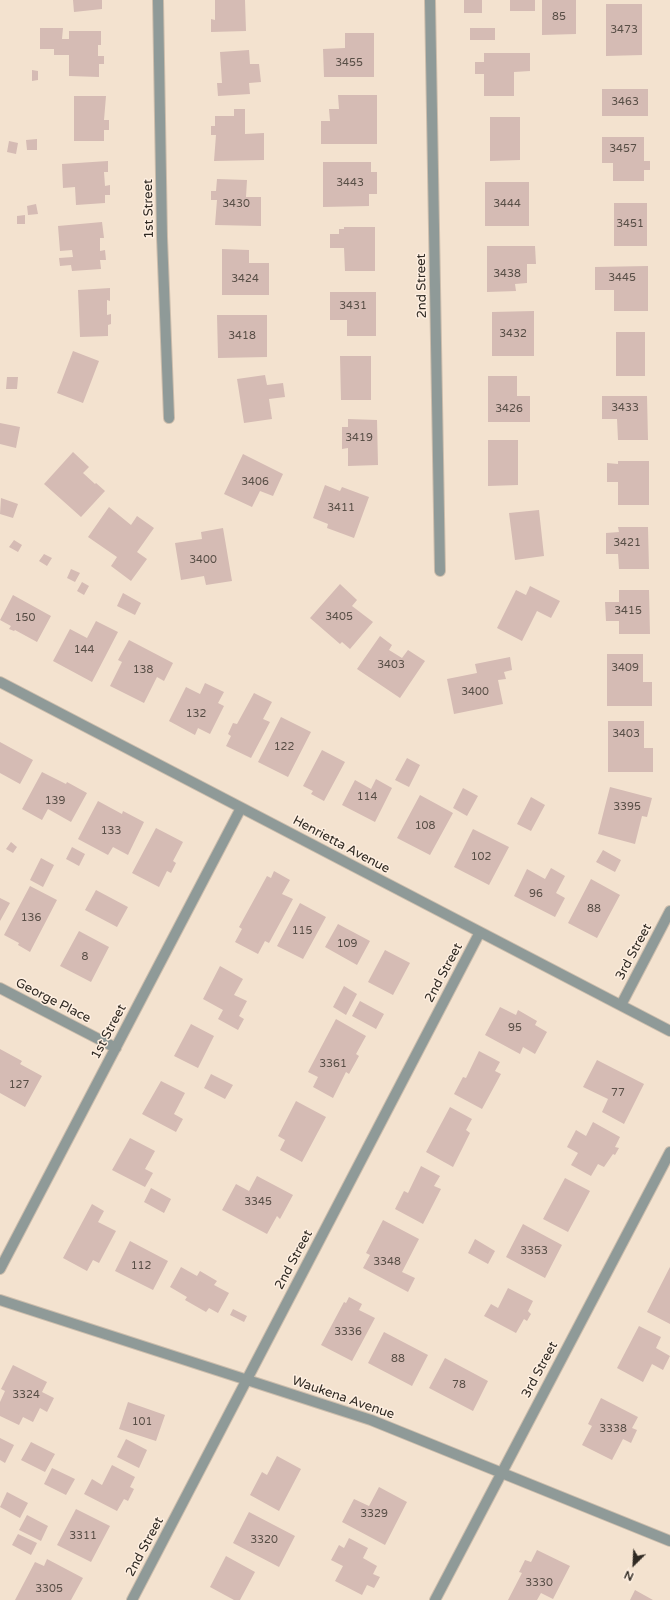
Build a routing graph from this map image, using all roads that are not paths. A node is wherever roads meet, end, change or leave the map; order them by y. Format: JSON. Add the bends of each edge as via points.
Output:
{"nodes":[{"id":1,"x":158,"y":0,"type":"edge"},
{"id":2,"x":430,"y":0,"type":"edge"},
{"id":3,"x":169,"y":418,"type":"dead end"},
{"id":4,"x":440,"y":571,"type":"dead end"},
{"id":5,"x":0,"y":682,"type":"edge"},
{"id":6,"x":241,"y":808,"type":"junction"},
{"id":7,"x":670,"y":911,"type":"edge"},
{"id":8,"x":480,"y":932,"type":"junction"},
{"id":9,"x":0,"y":988,"type":"edge"},
{"id":10,"x":621,"y":1005,"type":"junction"},
{"id":11,"x":670,"y":1031,"type":"edge"},
{"id":12,"x":116,"y":1048,"type":"junction"},
{"id":13,"x":670,"y":1152,"type":"edge"},
{"id":14,"x":0,"y":1269,"type":"edge"},
{"id":15,"x":0,"y":1300,"type":"edge"},
{"id":16,"x":247,"y":1379,"type":"junction"},
{"id":17,"x":501,"y":1473,"type":"junction"},
{"id":18,"x":670,"y":1541,"type":"edge"},
{"id":19,"x":132,"y":1600,"type":"edge"},
{"id":20,"x":435,"y":1600,"type":"edge"}],
"edges":[{"from":1,"to":3,"type":"street","name":"1st Street","via":[[162,237]]},
{"from":2,"to":4,"type":"street","name":"2nd Street"},
{"from":5,"to":6,"type":"street","name":"Henrietta Avenue"},
{"from":6,"to":8,"type":"street","name":"Henrietta Avenue"},
{"from":6,"to":12,"type":"street","name":"1st Street"},
{"from":7,"to":10,"type":"street","name":"3rd Street"},
{"from":8,"to":10,"type":"street","name":"Henrietta Avenue"},
{"from":8,"to":16,"type":"street","name":"2nd Street"},
{"from":9,"to":12,"type":"street","name":"George Place"},
{"from":10,"to":11,"type":"street","name":"Henrietta Avenue"},
{"from":12,"to":14,"type":"street","name":"1st Street"},
{"from":13,"to":17,"type":"street","name":"3rd Street"},
{"from":15,"to":16,"type":"street","name":"Waukena Avenue"},
{"from":16,"to":17,"type":"street","name":"Waukena Avenue","via":[[371,1420]]},
{"from":16,"to":19,"type":"street","name":"2nd Street"},
{"from":17,"to":18,"type":"street","name":"Waukena Avenue"},
{"from":17,"to":20,"type":"street","name":"3rd Street"}]}
